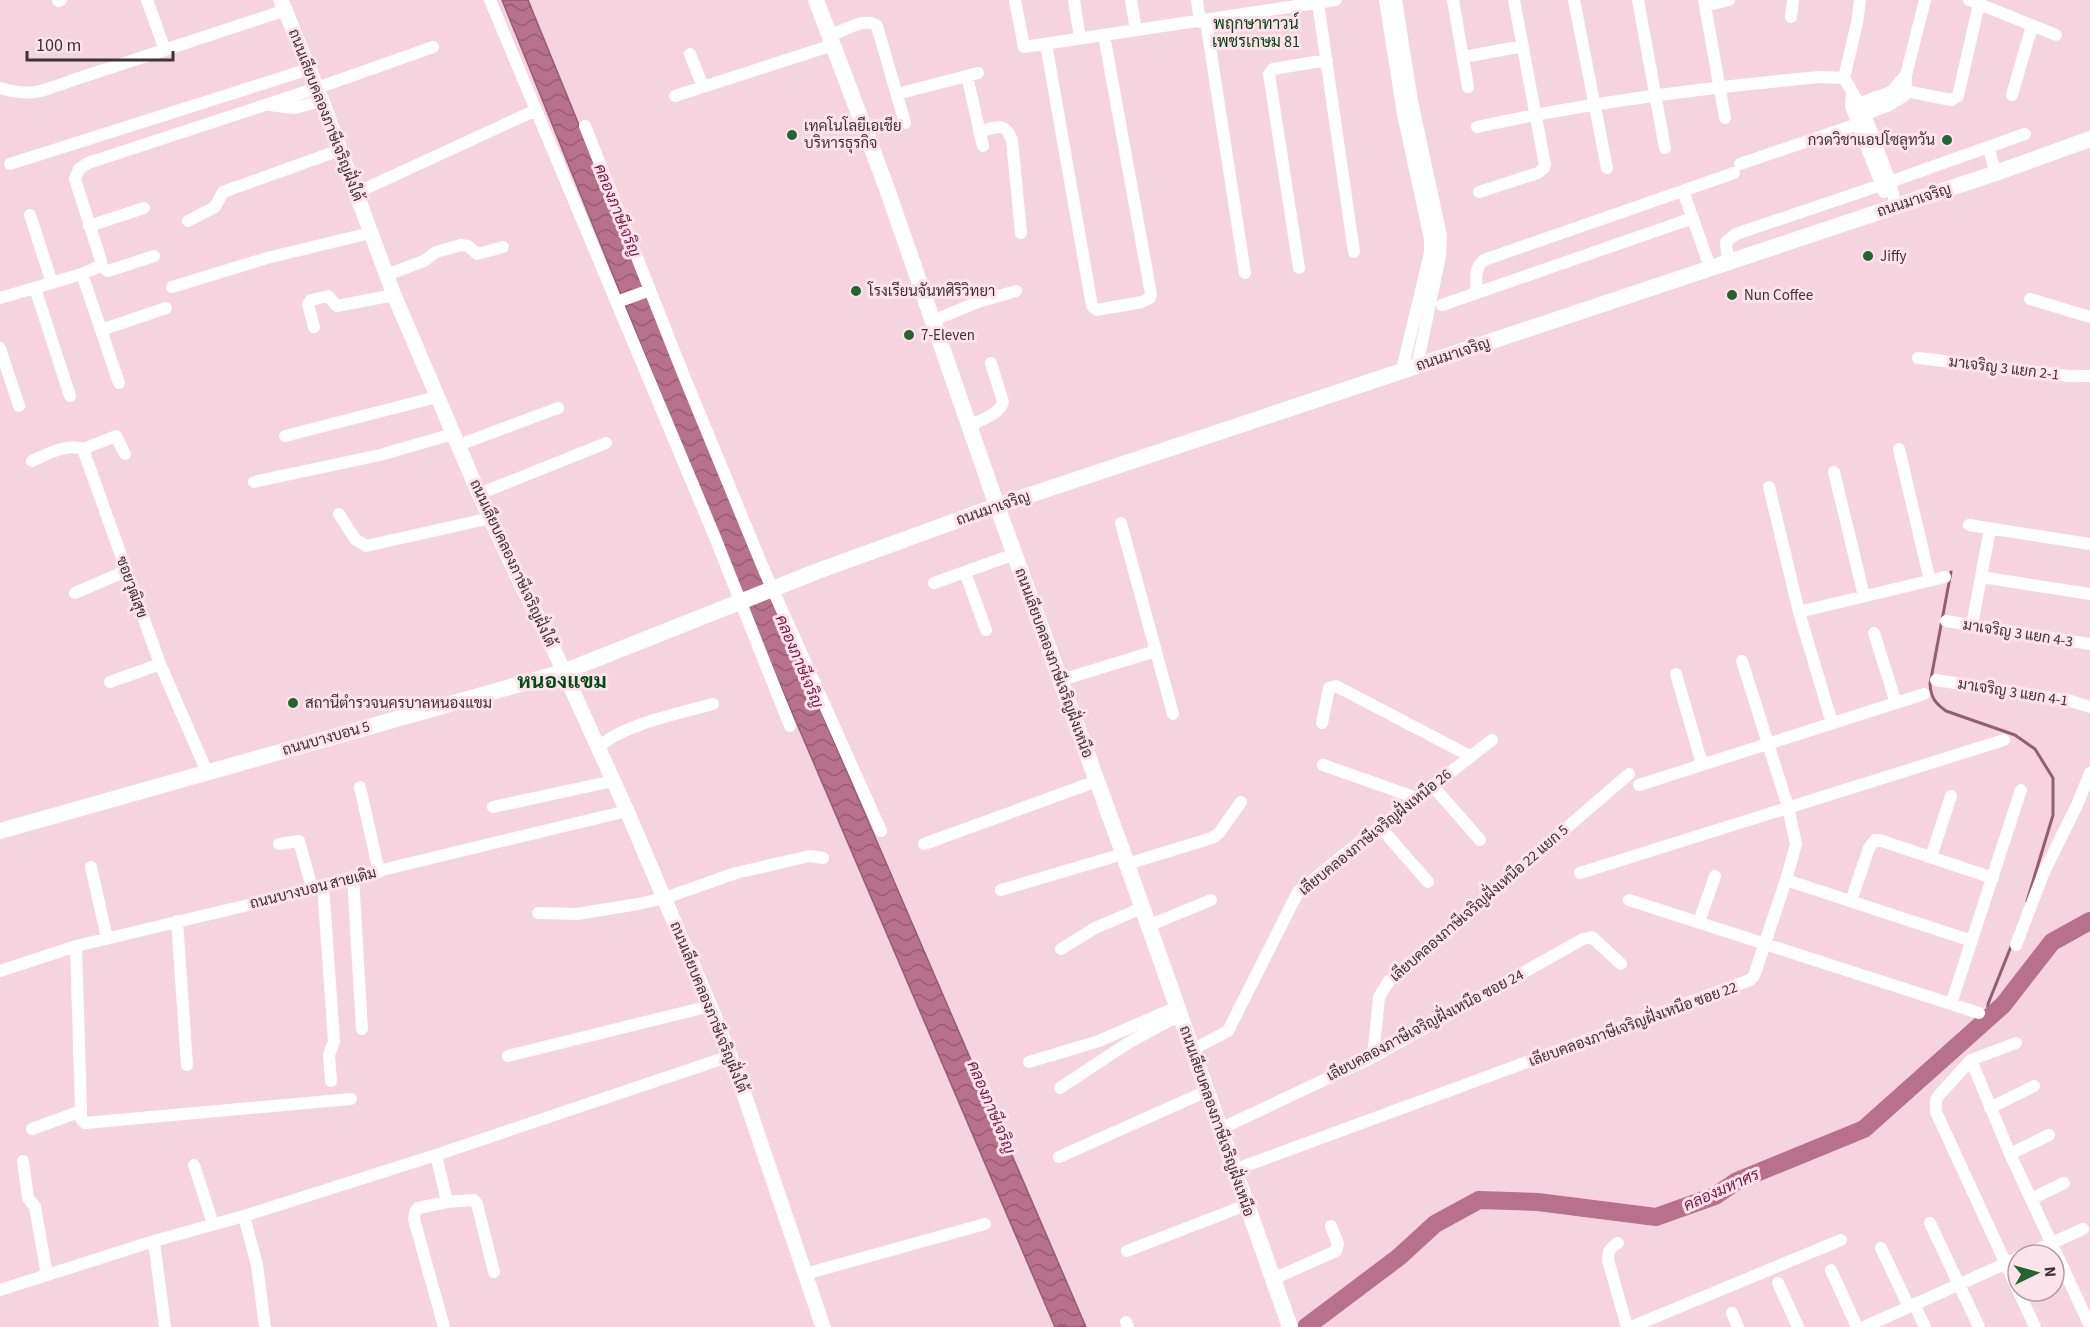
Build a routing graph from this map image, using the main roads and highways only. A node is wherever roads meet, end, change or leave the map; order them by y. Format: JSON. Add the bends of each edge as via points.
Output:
{"nodes":[{"id":1,"x":816,"y":0,"type":"edge"},
{"id":2,"x":2090,"y":139,"type":"edge"},
{"id":3,"x":997,"y":506,"type":"junction"},
{"id":4,"x":818,"y":571,"type":"joint"},
{"id":5,"x":0,"y":831,"type":"edge"},
{"id":6,"x":1289,"y":1327,"type":"edge"}],
"edges":[{"from":1,"to":3,"type":"main road","name":"ถนนเลียบคลองภาษีเจริญฝั่งเหนือ"},
{"from":2,"to":3,"type":"main road","name":"ถนนมาเจริญ"},
{"from":3,"to":4,"type":"main road","name":"ถนนมาเจริญ"},
{"from":3,"to":6,"type":"main road","name":"ถนนเลียบคลองภาษีเจริญฝั่งเหนือ"},
{"from":4,"to":5,"type":"main road","name":"ถนนบางบอน 5","via":[[563,672]]}]}
